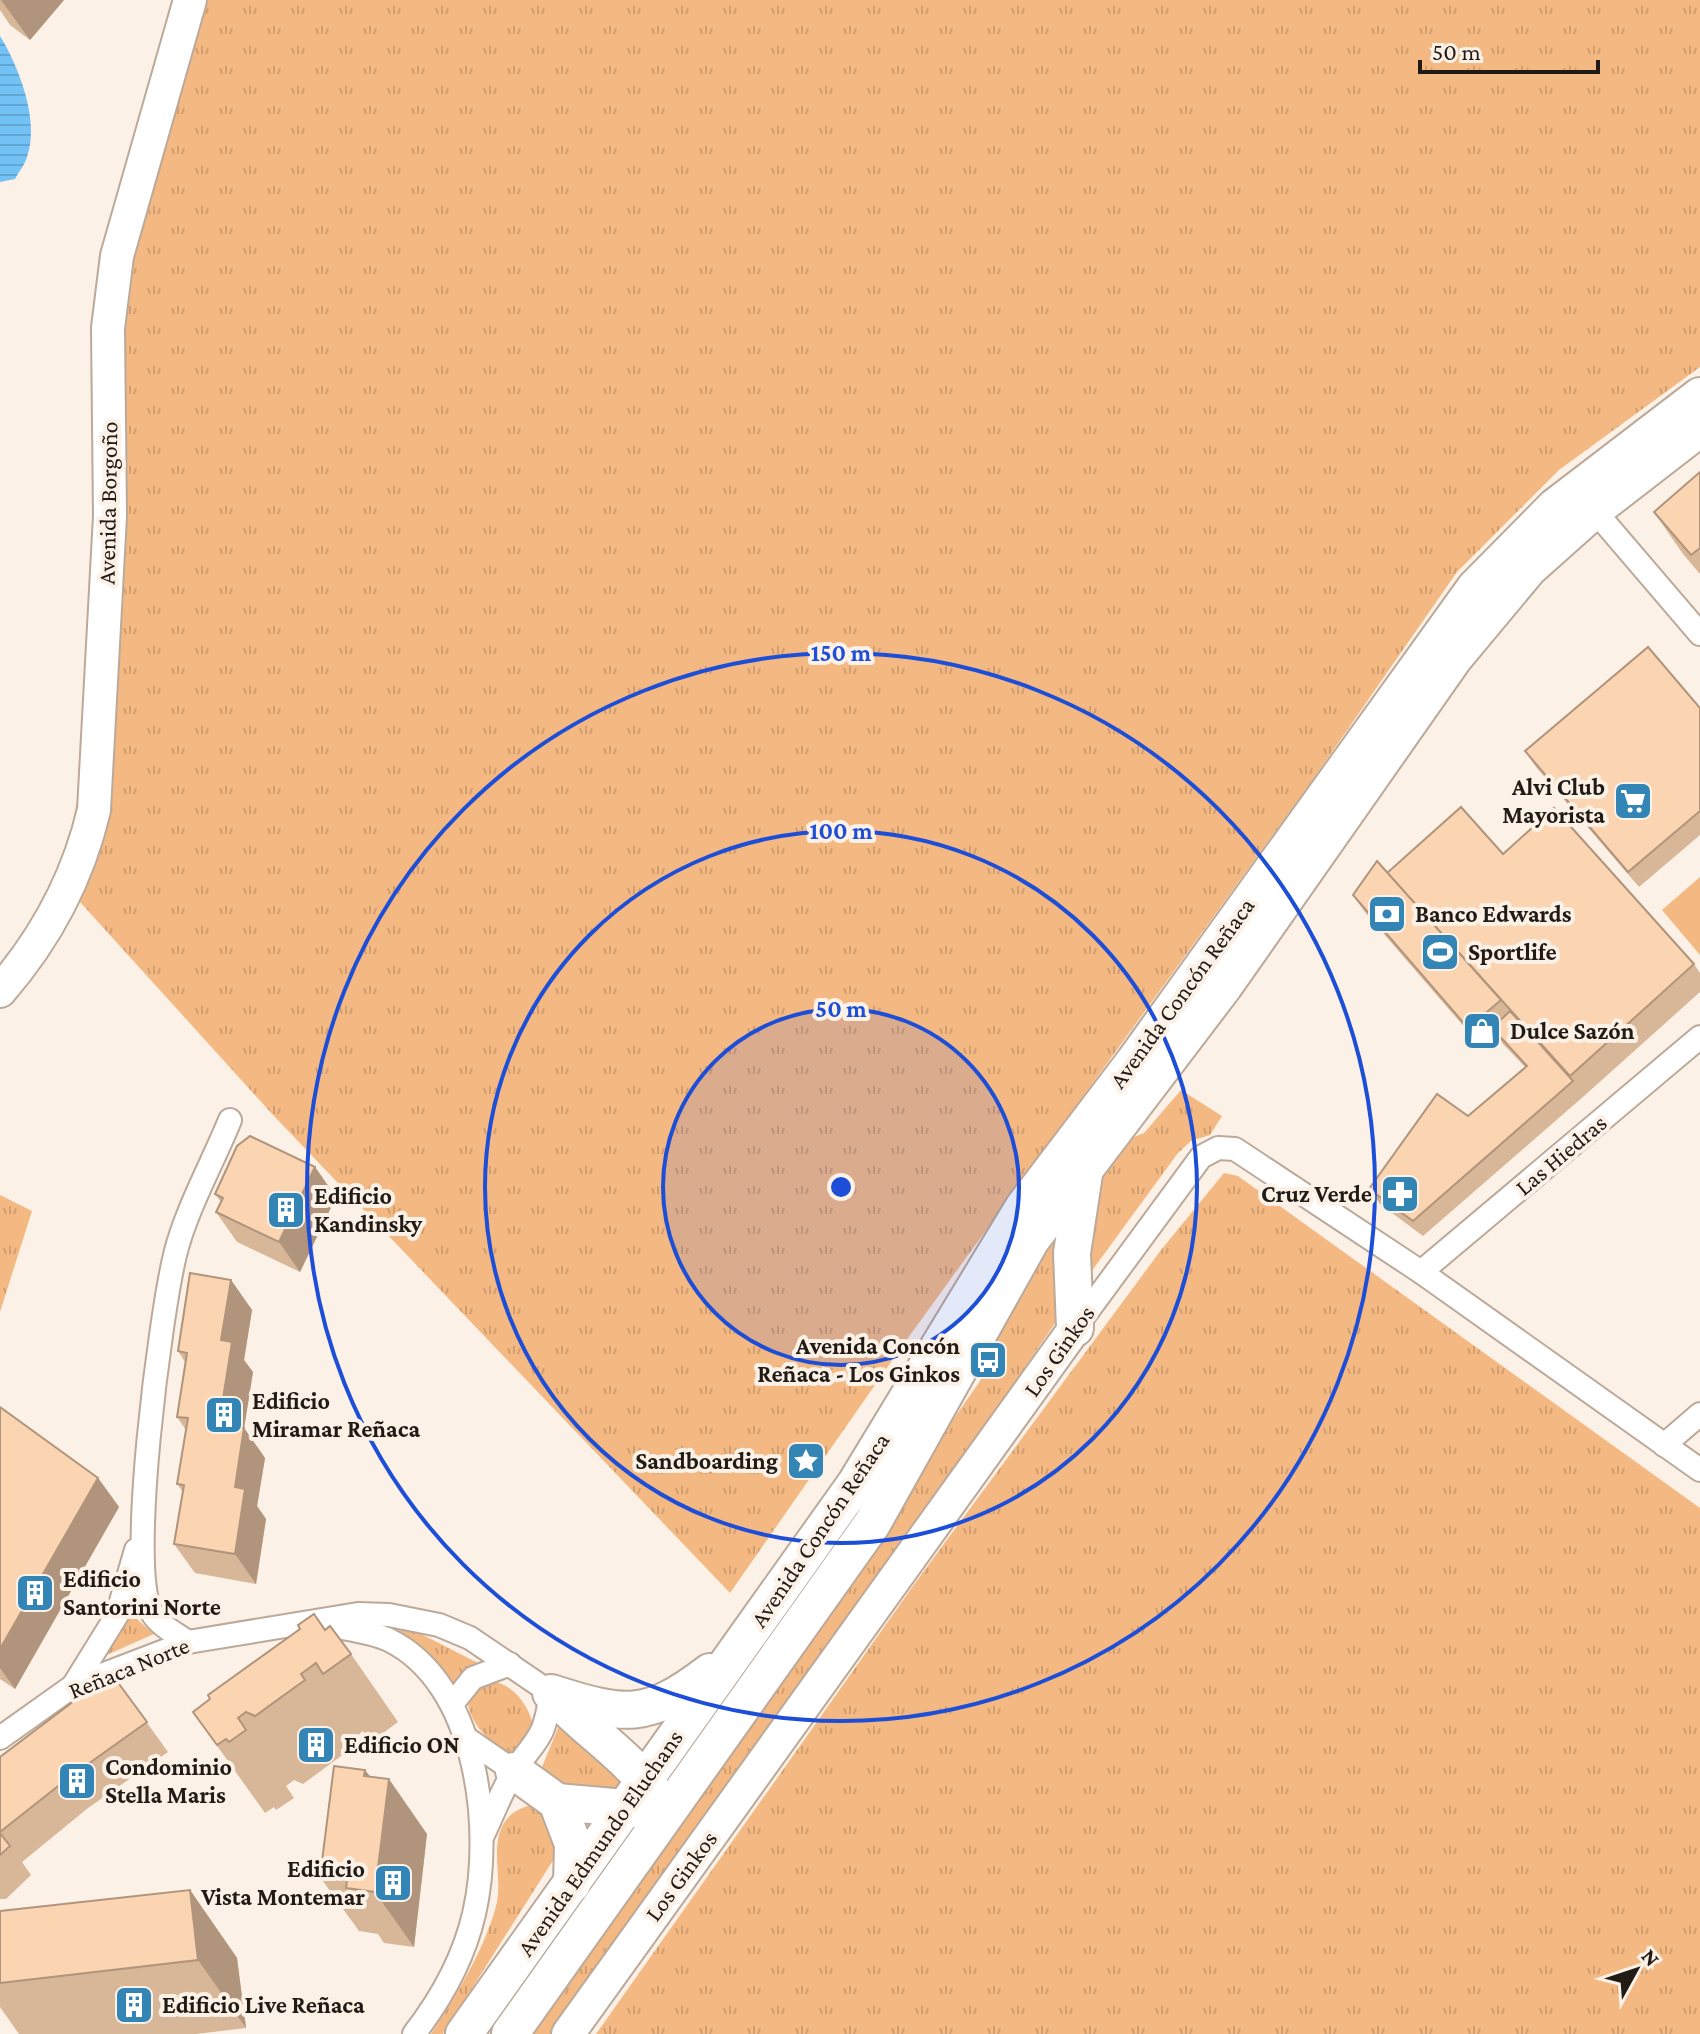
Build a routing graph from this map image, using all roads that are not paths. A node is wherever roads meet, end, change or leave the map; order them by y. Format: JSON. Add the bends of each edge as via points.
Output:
{"nodes":[{"id":1,"x":190,"y":0,"type":"edge"},
{"id":2,"x":1700,"y":396,"type":"edge"},
{"id":3,"x":1700,"y":428,"type":"edge"},
{"id":4,"x":1594,"y":510,"type":"junction"},
{"id":5,"x":1700,"y":634,"type":"edge"},
{"id":6,"x":0,"y":991,"type":"edge"},
{"id":7,"x":1700,"y":1037,"type":"edge"},
{"id":8,"x":230,"y":1120,"type":"dead end"},
{"id":9,"x":1087,"y":1164,"type":"junction"},
{"id":10,"x":1421,"y":1272,"type":"junction"},
{"id":11,"x":1075,"y":1328,"type":"junction"},
{"id":12,"x":1700,"y":1414,"type":"edge"},
{"id":13,"x":1664,"y":1445,"type":"junction"},
{"id":14,"x":1700,"y":1470,"type":"edge"},
{"id":15,"x":142,"y":1533,"type":"junction"},
{"id":16,"x":318,"y":1623,"type":"junction"},
{"id":17,"x":188,"y":1642,"type":"junction"},
{"id":18,"x":736,"y":1652,"type":"junction"},
{"id":19,"x":510,"y":1664,"type":"junction"},
{"id":20,"x":762,"y":1678,"type":"joint"},
{"id":21,"x":73,"y":1686,"type":"junction"},
{"id":22,"x":551,"y":1693,"type":"junction"},
{"id":23,"x":453,"y":1703,"type":"junction"},
{"id":24,"x":0,"y":1738,"type":"edge"},
{"id":25,"x":466,"y":1738,"type":"junction"},
{"id":26,"x":514,"y":1771,"type":"junction"},
{"id":27,"x":636,"y":1793,"type":"junction"},
{"id":28,"x":557,"y":1802,"type":"junction"},
{"id":29,"x":668,"y":1814,"type":"junction"},
{"id":30,"x":483,"y":1835,"type":"junction"},
{"id":31,"x":572,"y":1884,"type":"junction"},
{"id":32,"x":414,"y":2034,"type":"edge"},
{"id":33,"x":464,"y":2034,"type":"edge"},
{"id":34,"x":510,"y":2034,"type":"edge"},
{"id":35,"x":568,"y":2034,"type":"edge"}],
"edges":[{"from":1,"to":6,"type":"main road","name":"Avenida Borgoño","via":[[117,256],[108,328],[110,516],[94,810],[84,852],[56,915]]},
{"from":2,"to":18,"type":"main road","name":"Avenida Concón Reñaca","via":[[1565,498],[1475,588],[1023,1208],[856,1483]]},
{"from":3,"to":4,"type":"main road","name":"Avenida Concón Reñaca"},
{"from":4,"to":5,"type":"street"},
{"from":4,"to":9,"type":"main road","name":"Avenida Concón Reñaca","via":[[1529,568],[1454,658],[1215,998]]},
{"from":7,"to":10,"type":"street","name":"Las Hiedras"},
{"from":8,"to":15,"type":"street","via":[[175,1254],[155,1385]]},
{"from":9,"to":11,"type":"main road","via":[[1072,1253]]},
{"from":9,"to":20,"type":"main road","name":"Avenida Concón Reñaca","via":[[1031,1240],[872,1524]]},
{"from":10,"to":11,"type":"street","name":"Los Ginkos","via":[[1235,1149],[1209,1151]]},
{"from":10,"to":13,"type":"street","name":"Los Ginkos"},
{"from":11,"to":35,"type":"main road","name":"Los Ginkos"},
{"from":12,"to":13,"type":"street"},
{"from":13,"to":14,"type":"street","name":"Los Ginkos"},
{"from":15,"to":17,"type":"street","via":[[144,1592],[151,1611]]},
{"from":15,"to":21,"type":"street","via":[[117,1615]]},
{"from":16,"to":17,"type":"street","name":"Reñaca Norte"},
{"from":16,"to":19,"type":"street","name":"Reñaca Norte","via":[[358,1614],[439,1625]]},
{"from":16,"to":23,"type":"street","name":"Reñaca Norte","via":[[387,1639],[412,1655]]},
{"from":17,"to":21,"type":"street","name":"Reñaca Norte"},
{"from":18,"to":22,"type":"main road","via":[[683,1693],[655,1706],[609,1711]]},
{"from":18,"to":27,"type":"main road","name":"Avenida Edmundo Eluchans"},
{"from":19,"to":22,"type":"street","name":"Reñaca Norte"},
{"from":19,"to":23,"type":"street","via":[[473,1678]]},
{"from":20,"to":29,"type":"main road","name":"Avenida Edmundo Eluchans"},
{"from":21,"to":24,"type":"street","name":"Reñaca Norte"},
{"from":22,"to":26,"type":"street","name":"Reñaca Norte","via":[[538,1744]]},
{"from":22,"to":27,"type":"main road"},
{"from":23,"to":25,"type":"street","name":"Reñaca Norte"},
{"from":25,"to":26,"type":"street"},
{"from":25,"to":30,"type":"street","name":"Reñaca Norte"},
{"from":26,"to":28,"type":"main road"},
{"from":26,"to":30,"type":"street","name":"Reñaca Norte"},
{"from":27,"to":28,"type":"main road"},
{"from":27,"to":29,"type":"main road"},
{"from":27,"to":31,"type":"main road","name":"Avenida Edmundo Eluchans"},
{"from":28,"to":31,"type":"main road","via":[[573,1844]]},
{"from":29,"to":34,"type":"main road","name":"Avenida Edmundo Eluchans"},
{"from":30,"to":32,"type":"street","name":"Reñaca Norte","via":[[474,1913],[456,1967]]},
{"from":31,"to":33,"type":"main road","name":"Avenida Edmundo Eluchans"}]}
